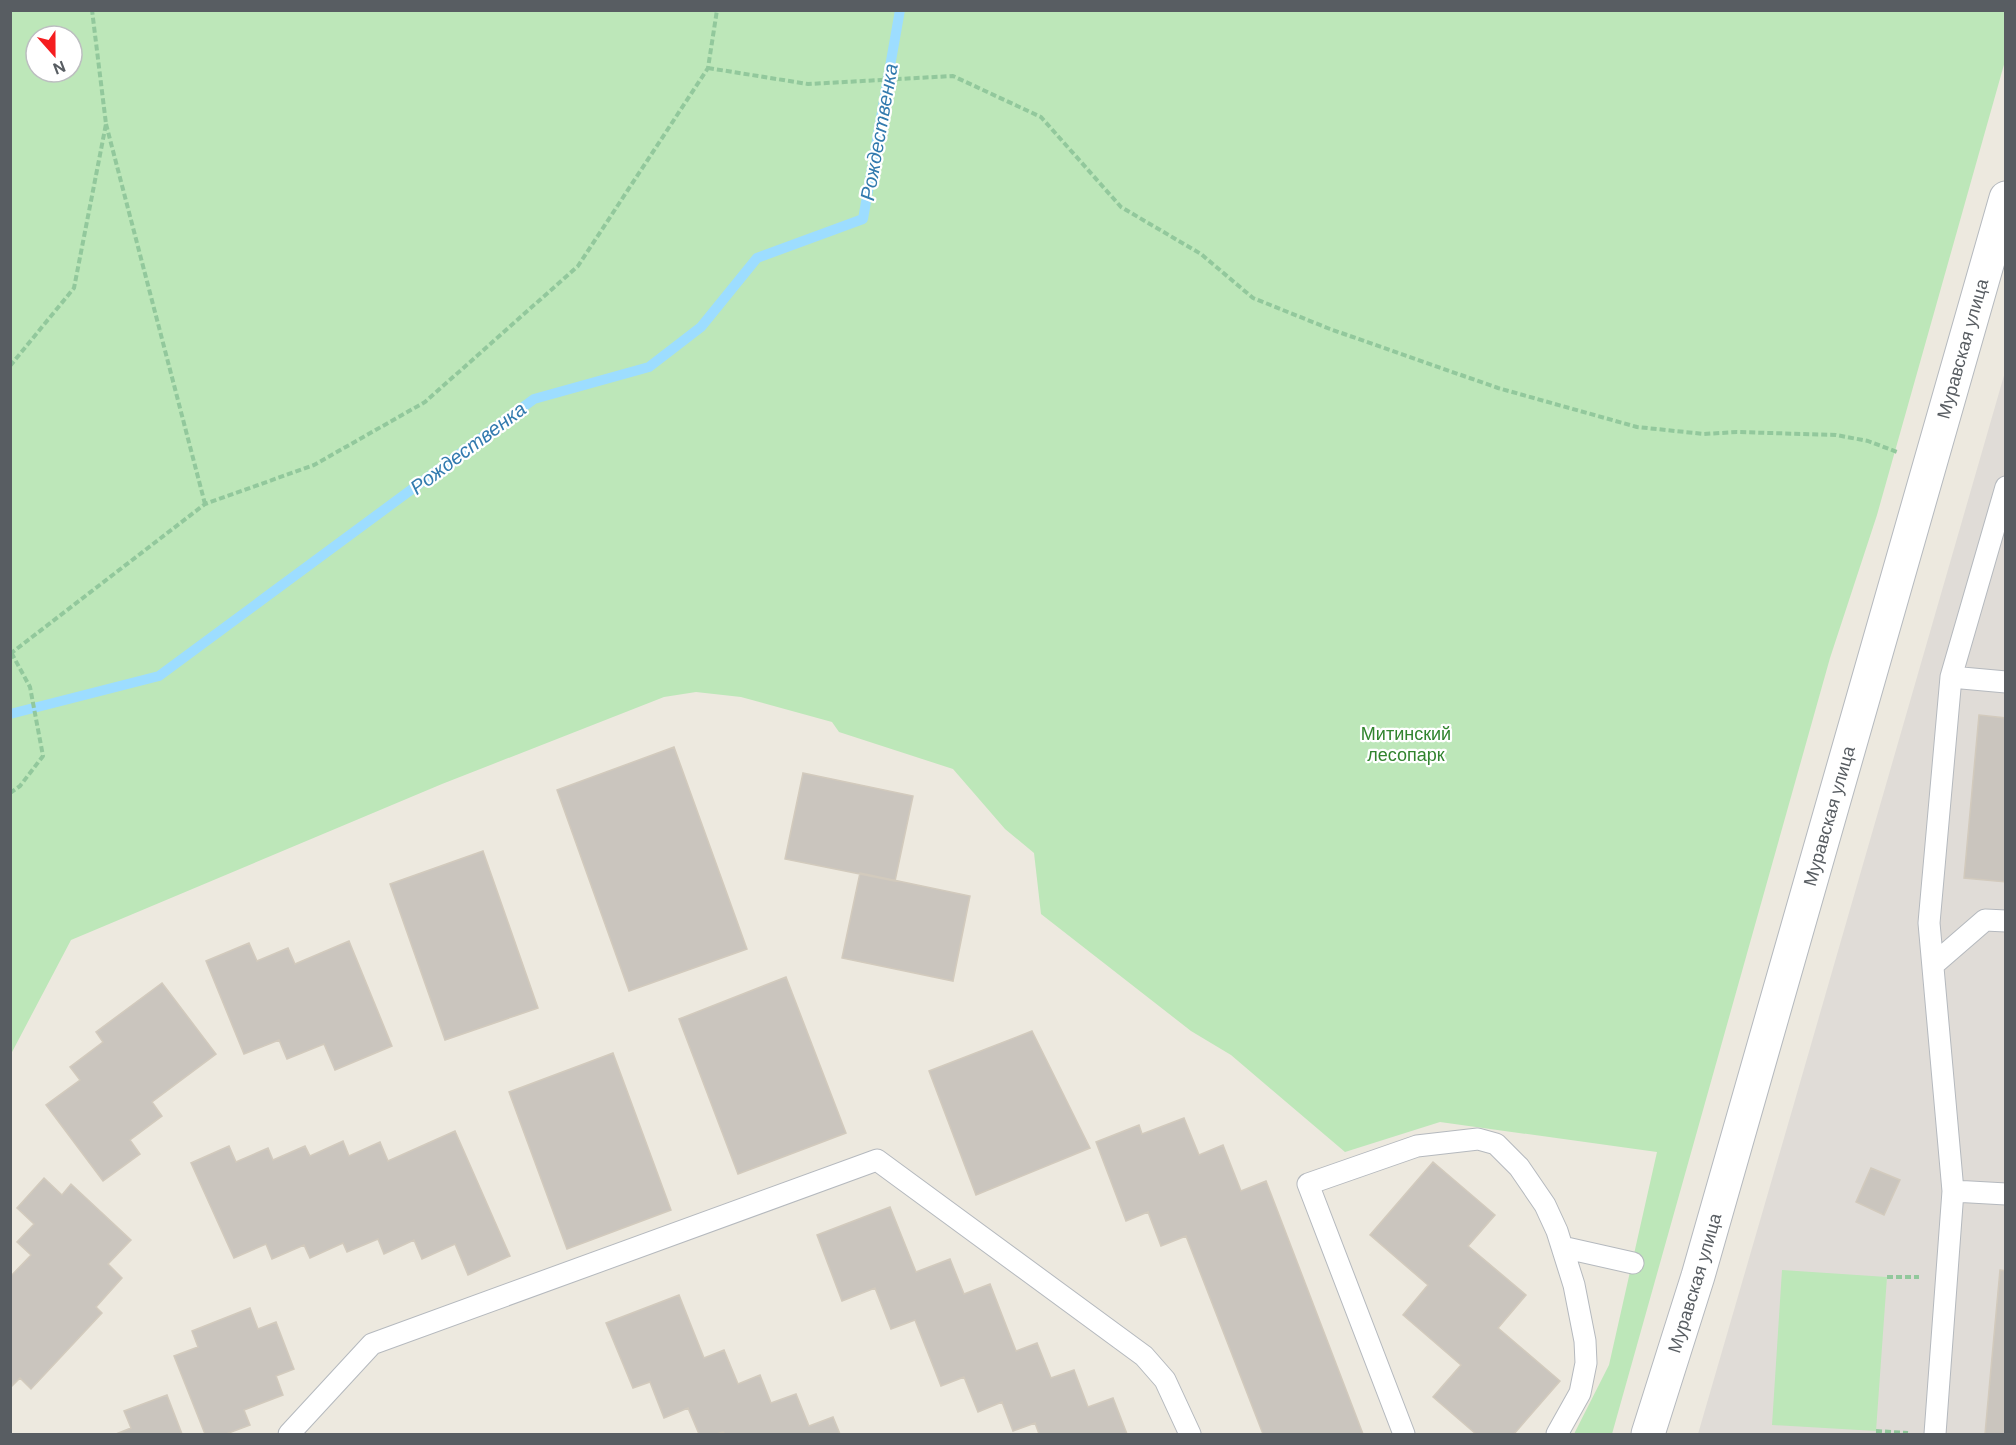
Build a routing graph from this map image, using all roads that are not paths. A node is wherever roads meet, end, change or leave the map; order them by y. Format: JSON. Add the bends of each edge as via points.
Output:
{"nodes":[{"id":1,"x":2006,"y":198,"type":"edge"},
{"id":2,"x":2006,"y":487,"type":"edge"},
{"id":3,"x":1999,"y":534,"type":"edge"},
{"id":4,"x":1951,"y":677,"type":"junction"},
{"id":5,"x":2006,"y":682,"type":"edge"},
{"id":6,"x":2006,"y":921,"type":"edge"},
{"id":7,"x":1933,"y":965,"type":"junction"},
{"id":8,"x":1953,"y":1191,"type":"junction"},
{"id":9,"x":2006,"y":1194,"type":"edge"},
{"id":10,"x":1562,"y":1247,"type":"junction"},
{"id":11,"x":1633,"y":1263,"type":"dead end"},
{"id":12,"x":289,"y":1434,"type":"edge"},
{"id":13,"x":1190,"y":1434,"type":"edge"},
{"id":14,"x":1404,"y":1434,"type":"edge"},
{"id":15,"x":1557,"y":1434,"type":"edge"},
{"id":16,"x":1648,"y":1434,"type":"edge"},
{"id":17,"x":1935,"y":1434,"type":"edge"}],
"edges":[{"from":1,"to":16,"type":"street","name":"Муравская улица","via":[[1698,1276]]},
{"from":2,"to":3,"type":"lane"},
{"from":3,"to":4,"type":"lane"},
{"from":4,"to":5,"type":"lane"},
{"from":4,"to":7,"type":"lane","via":[[1929,923]]},
{"from":6,"to":7,"type":"lane","via":[[1985,920]]},
{"from":7,"to":8,"type":"lane"},
{"from":8,"to":9,"type":"lane"},
{"from":8,"to":17,"type":"lane"},
{"from":10,"to":11,"type":"lane"},
{"from":10,"to":14,"type":"lane","via":[[1545,1205],[1520,1167],[1496,1144],[1478,1139],[1417,1146],[1308,1184]]},
{"from":10,"to":15,"type":"lane","via":[[1574,1285],[1586,1363],[1580,1393]]},
{"from":12,"to":13,"type":"lane","via":[[372,1344],[877,1160],[1144,1356],[1165,1380]]}]}
